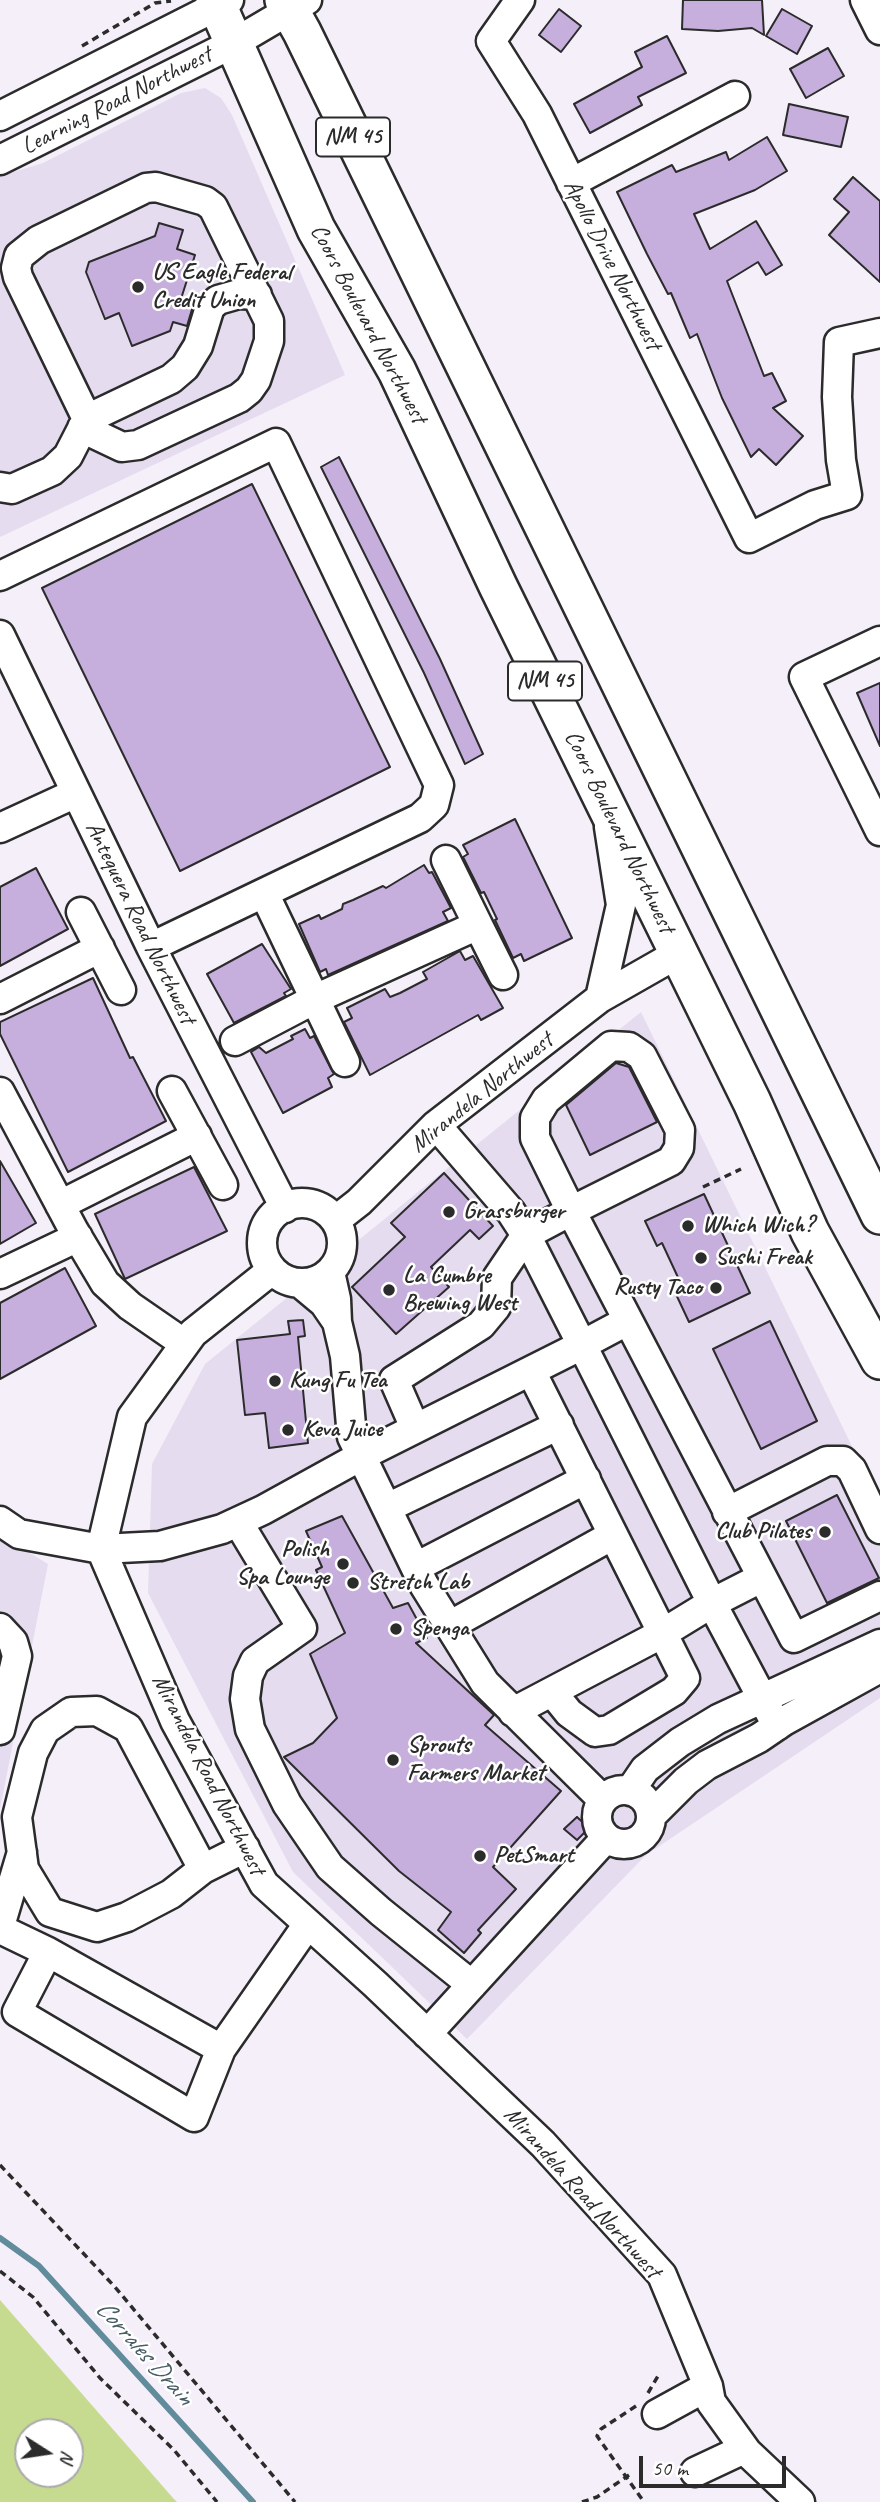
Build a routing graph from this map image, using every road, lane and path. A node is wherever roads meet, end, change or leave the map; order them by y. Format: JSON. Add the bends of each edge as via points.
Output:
{"nodes":[{"id":1,"x":520,"y":0,"type":"edge"},
{"id":2,"x":865,"y":0,"type":"edge"},
{"id":3,"x":221,"y":2,"type":"edge"},
{"id":4,"x":294,"y":3,"type":"edge"},
{"id":5,"x":880,"y":30,"type":"edge"},
{"id":6,"x":234,"y":43,"type":"junction"},
{"id":7,"x":735,"y":96,"type":"dead end"},
{"id":8,"x":0,"y":116,"type":"edge"},
{"id":9,"x":0,"y":160,"type":"edge"},
{"id":10,"x":571,"y":183,"type":"junction"},
{"id":11,"x":257,"y":295,"type":"junction"},
{"id":12,"x":880,"y":332,"type":"edge"},
{"id":13,"x":85,"y":424,"type":"junction"},
{"id":14,"x":4,"y":494,"type":"edge"},
{"id":15,"x":0,"y":576,"type":"edge"},
{"id":16,"x":0,"y":635,"type":"edge"},
{"id":17,"x":880,"y":641,"type":"edge"},
{"id":18,"x":76,"y":793,"type":"junction"},
{"id":19,"x":606,"y":803,"type":"junction"},
{"id":20,"x":0,"y":828,"type":"edge"},
{"id":21,"x":880,"y":831,"type":"edge"},
{"id":22,"x":446,"y":860,"type":"dead end"},
{"id":23,"x":264,"y":893,"type":"junction"},
{"id":24,"x":81,"y":912,"type":"dead end"},
{"id":25,"x":478,"y":925,"type":"junction"},
{"id":26,"x":151,"y":947,"type":"junction"},
{"id":27,"x":100,"y":948,"type":"junction"},
{"id":28,"x":679,"y":953,"type":"junction"},
{"id":29,"x":503,"y":975,"type":"dead end"},
{"id":30,"x":121,"y":990,"type":"dead end"},
{"id":31,"x":600,"y":998,"type":"junction"},
{"id":32,"x":0,"y":999,"type":"edge"},
{"id":33,"x":315,"y":999,"type":"junction"},
{"id":34,"x":235,"y":1041,"type":"dead end"},
{"id":35,"x":345,"y":1062,"type":"dead end"},
{"id":36,"x":0,"y":1091,"type":"edge"},
{"id":37,"x":172,"y":1091,"type":"dead end"},
{"id":38,"x":436,"y":1125,"type":"junction"},
{"id":39,"x":197,"y":1136,"type":"junction"},
{"id":40,"x":741,"y":1169,"type":"dead end"},
{"id":41,"x":223,"y":1185,"type":"dead end"},
{"id":42,"x":703,"y":1187,"type":"dead end"},
{"id":43,"x":60,"y":1205,"type":"junction"},
{"id":44,"x":285,"y":1208,"type":"junction"},
{"id":45,"x":571,"y":1211,"type":"junction"},
{"id":46,"x":880,"y":1215,"type":"edge"},
{"id":47,"x":336,"y":1220,"type":"junction"},
{"id":48,"x":526,"y":1235,"type":"junction"},
{"id":49,"x":78,"y":1237,"type":"junction"},
{"id":50,"x":272,"y":1270,"type":"junction"},
{"id":51,"x":330,"y":1272,"type":"junction"},
{"id":52,"x":0,"y":1274,"type":"edge"},
{"id":53,"x":300,"y":1283,"type":"junction"},
{"id":54,"x":627,"y":1321,"type":"junction"},
{"id":55,"x":337,"y":1322,"type":"junction"},
{"id":56,"x":185,"y":1345,"type":"junction"},
{"id":57,"x":582,"y":1346,"type":"junction"},
{"id":58,"x":880,"y":1360,"type":"edge"},
{"id":59,"x":531,"y":1371,"type":"junction"},
{"id":60,"x":559,"y":1425,"type":"junction"},
{"id":61,"x":415,"y":1428,"type":"junction"},
{"id":62,"x":361,"y":1455,"type":"junction"},
{"id":63,"x":586,"y":1479,"type":"junction"},
{"id":64,"x":387,"y":1508,"type":"junction"},
{"id":65,"x":727,"y":1512,"type":"junction"},
{"id":66,"x":0,"y":1521,"type":"edge"},
{"id":67,"x":239,"y":1522,"type":"junction"},
{"id":68,"x":880,"y":1530,"type":"edge"},
{"id":69,"x":614,"y":1535,"type":"junction"},
{"id":70,"x":101,"y":1549,"type":"junction"},
{"id":71,"x":416,"y":1567,"type":"junction"},
{"id":72,"x":761,"y":1578,"type":"junction"},
{"id":73,"x":880,"y":1596,"type":"edge"},
{"id":74,"x":712,"y":1603,"type":"junction"},
{"id":75,"x":449,"y":1626,"type":"junction"},
{"id":76,"x":0,"y":1628,"type":"edge"},
{"id":77,"x":663,"y":1633,"type":"junction"},
{"id":78,"x":880,"y":1644,"type":"edge"},
{"id":79,"x":880,"y":1668,"type":"edge"},
{"id":80,"x":552,"y":1692,"type":"junction"},
{"id":81,"x":763,"y":1699,"type":"junction"},
{"id":82,"x":513,"y":1712,"type":"junction"},
{"id":83,"x":777,"y":1726,"type":"junction"},
{"id":84,"x":0,"y":1730,"type":"edge"},
{"id":85,"x":630,"y":1791,"type":"junction"},
{"id":86,"x":603,"y":1800,"type":"junction"},
{"id":87,"x":651,"y":1816,"type":"junction"},
{"id":88,"x":606,"y":1838,"type":"junction"},
{"id":89,"x":245,"y":1848,"type":"junction"},
{"id":90,"x":22,"y":1852,"type":"junction"},
{"id":91,"x":203,"y":1869,"type":"junction"},
{"id":92,"x":308,"y":1924,"type":"junction"},
{"id":93,"x":0,"y":1928,"type":"edge"},
{"id":94,"x":48,"y":1952,"type":"junction"},
{"id":95,"x":472,"y":1985,"type":"junction"},
{"id":96,"x":427,"y":2034,"type":"junction"},
{"id":97,"x":221,"y":2049,"type":"junction"},
{"id":98,"x":0,"y":2165,"type":"edge"},
{"id":99,"x":0,"y":2271,"type":"edge"},
{"id":100,"x":658,"y":2376,"type":"dead end"},
{"id":101,"x":708,"y":2386,"type":"junction"},
{"id":102,"x":657,"y":2414,"type":"dead end"},
{"id":103,"x":744,"y":2448,"type":"junction"},
{"id":104,"x":695,"y":2472,"type":"dead end"},
{"id":105,"x":627,"y":2477,"type":"junction"},
{"id":106,"x":585,"y":2501,"type":"edge"},
{"id":107,"x":217,"y":2502,"type":"edge"},
{"id":108,"x":295,"y":2502,"type":"edge"},
{"id":109,"x":644,"y":2502,"type":"edge"},
{"id":110,"x":800,"y":2502,"type":"edge"},
{"id":111,"x":822,"y":2502,"type":"edge"}],
"edges":[{"from":1,"to":10,"type":"street","name":"Apollo Drive Northwest","via":[[491,41],[537,114]]},
{"from":2,"to":5,"type":"street"},
{"from":3,"to":6,"type":"main road","name":"Coors Boulevard Northwest","number":"NM 45"},
{"from":3,"to":8,"type":"street","name":"Learning Road Northwest"},
{"from":4,"to":6,"type":"street","name":"Learning Road Northwest"},
{"from":4,"to":46,"type":"main road","number":"NM 45"},
{"from":6,"to":9,"type":"street","name":"Learning Road Northwest"},
{"from":6,"to":19,"type":"main road","name":"Coors Boulevard Northwest","number":"NM 45","via":[[316,229],[397,371]]},
{"from":7,"to":10,"type":"street"},
{"from":10,"to":12,"type":"street","name":"Apollo Drive Northwest","via":[[749,538],[815,505],[847,495],[837,397],[839,342]]},
{"from":11,"to":13,"type":"street","via":[[218,300],[210,307],[198,346],[185,367],[158,387]]},
{"from":11,"to":13,"type":"street","via":[[269,321],[269,341],[256,380],[239,398],[131,447],[122,447]]},
{"from":11,"to":13,"type":"street","via":[[213,207],[156,187],[28,247],[19,256],[18,277]]},
{"from":13,"to":14,"type":"street","via":[[68,456],[52,471]]},
{"from":15,"to":23,"type":"street","via":[[276,443],[439,785],[433,805],[420,818]]},
{"from":16,"to":18,"type":"street","name":"Antequera Road Northwest"},
{"from":17,"to":21,"type":"street","via":[[804,677]]},
{"from":18,"to":20,"type":"street"},
{"from":18,"to":26,"type":"street","name":"Antequera Road Northwest"},
{"from":19,"to":28,"type":"main road","name":"Coors Boulevard Northwest","number":"NM 45"},
{"from":19,"to":31,"type":"street","via":[[621,905]]},
{"from":22,"to":25,"type":"street"},
{"from":23,"to":26,"type":"street"},
{"from":23,"to":33,"type":"street"},
{"from":24,"to":27,"type":"street"},
{"from":25,"to":29,"type":"street"},
{"from":25,"to":33,"type":"street"},
{"from":26,"to":44,"type":"street","name":"Antequera Road Northwest"},
{"from":27,"to":30,"type":"street"},
{"from":27,"to":32,"type":"street"},
{"from":28,"to":31,"type":"street","name":"Mirandela Northwest"},
{"from":28,"to":58,"type":"main road","name":"Coors Boulevard Northwest","number":"NM 45","via":[[810,1232]]},
{"from":31,"to":38,"type":"street","name":"Mirandela Northwest"},
{"from":33,"to":34,"type":"street"},
{"from":33,"to":35,"type":"street"},
{"from":36,"to":43,"type":"street"},
{"from":37,"to":39,"type":"street"},
{"from":38,"to":47,"type":"street","name":"Mirandela Northwest"},
{"from":38,"to":48,"type":"street","via":[[512,1212]]},
{"from":39,"to":41,"type":"street"},
{"from":39,"to":43,"type":"street"},
{"from":40,"to":42,"type":"path"},
{"from":43,"to":49,"type":"street"},
{"from":44,"to":47,"type":"street","via":[[312,1204]]},
{"from":44,"to":50,"type":"street","via":[[269,1220],[263,1233],[262,1248]]},
{"from":45,"to":45,"type":"street","via":[[671,1161],[679,1148],[680,1130],[642,1056],[629,1047],[611,1046],[546,1100],[535,1118],[535,1138]]},
{"from":45,"to":48,"type":"street"},
{"from":45,"to":54,"type":"street"},
{"from":47,"to":51,"type":"street","via":[[343,1247]]},
{"from":48,"to":57,"type":"street"},
{"from":48,"to":61,"type":"street","via":[[496,1278],[496,1307],[481,1325],[394,1380]]},
{"from":49,"to":52,"type":"street"},
{"from":49,"to":56,"type":"street","via":[[106,1283]]},
{"from":50,"to":53,"type":"street"},
{"from":50,"to":56,"type":"street","via":[[193,1333]]},
{"from":51,"to":53,"type":"street"},
{"from":51,"to":55,"type":"street"},
{"from":53,"to":55,"type":"street","via":[[324,1303]]},
{"from":54,"to":57,"type":"street"},
{"from":54,"to":65,"type":"street"},
{"from":55,"to":62,"type":"street","via":[[345,1356],[352,1437]]},
{"from":56,"to":70,"type":"street","via":[[132,1417]]},
{"from":57,"to":59,"type":"street"},
{"from":57,"to":74,"type":"street"},
{"from":59,"to":60,"type":"street"},
{"from":59,"to":61,"type":"street"},
{"from":60,"to":63,"type":"street"},
{"from":60,"to":64,"type":"street"},
{"from":61,"to":62,"type":"street"},
{"from":62,"to":64,"type":"street"},
{"from":62,"to":67,"type":"street"},
{"from":63,"to":69,"type":"street"},
{"from":63,"to":71,"type":"street"},
{"from":64,"to":71,"type":"street"},
{"from":65,"to":68,"type":"street","via":[[827,1461],[843,1461],[852,1470]]},
{"from":65,"to":72,"type":"street"},
{"from":66,"to":70,"type":"street","via":[[19,1534]]},
{"from":67,"to":70,"type":"street","via":[[160,1546]]},
{"from":67,"to":95,"type":"street","via":[[302,1628],[255,1661],[245,1699],[250,1729],[287,1804],[330,1867]]},
{"from":69,"to":75,"type":"street"},
{"from":69,"to":77,"type":"street"},
{"from":70,"to":89,"type":"street","name":"Mirandela Road Northwest","via":[[175,1721]]},
{"from":71,"to":75,"type":"street"},
{"from":72,"to":73,"type":"street","via":[[794,1638]]},
{"from":72,"to":74,"type":"street"},
{"from":74,"to":77,"type":"street"},
{"from":74,"to":81,"type":"street"},
{"from":75,"to":82,"type":"street","via":[[485,1684]]},
{"from":76,"to":84,"type":"street","via":[[13,1642],[17,1656]]},
{"from":77,"to":80,"type":"street"},
{"from":77,"to":80,"type":"street","via":[[685,1678],[674,1691],[610,1730],[595,1731],[569,1713]]},
{"from":78,"to":81,"type":"street"},
{"from":79,"to":83,"type":"street"},
{"from":80,"to":82,"type":"street"},
{"from":81,"to":83,"type":"street"},
{"from":81,"to":85,"type":"street","via":[[680,1742],[645,1769]]},
{"from":82,"to":86,"type":"street"},
{"from":83,"to":87,"type":"street","via":[[707,1765]]},
{"from":85,"to":86,"type":"street","via":[[612,1793]]},
{"from":85,"to":87,"type":"street","via":[[645,1800]]},
{"from":86,"to":88,"type":"street","via":[[597,1823]]},
{"from":87,"to":88,"type":"street","via":[[646,1833],[631,1844]]},
{"from":88,"to":95,"type":"street"},
{"from":89,"to":91,"type":"street"},
{"from":89,"to":92,"type":"street","name":"Mirandela Road Northwest","via":[[264,1884]]},
{"from":90,"to":91,"type":"street","via":[[24,1869],[50,1912],[97,1927],[171,1894]]},
{"from":90,"to":91,"type":"street","via":[[17,1817],[33,1754],[45,1730],[71,1712],[97,1712],[128,1728]]},
{"from":90,"to":93,"type":"street"},
{"from":92,"to":96,"type":"street","name":"Mirandela Road Northwest"},
{"from":92,"to":97,"type":"street"},
{"from":93,"to":94,"type":"street"},
{"from":94,"to":97,"type":"street"},
{"from":94,"to":97,"type":"street","via":[[17,2012],[194,2117]]},
{"from":95,"to":96,"type":"street"},
{"from":96,"to":101,"type":"street","name":"Mirandela Road Northwest","via":[[543,2144],[662,2275]]},
{"from":98,"to":108,"type":"path","via":[[115,2287]]},
{"from":99,"to":107,"type":"path","via":[[33,2297],[100,2378],[174,2450]]},
{"from":100,"to":105,"type":"path","via":[[645,2399],[597,2436]]},
{"from":101,"to":102,"type":"street"},
{"from":101,"to":103,"type":"street","via":[[711,2402]]},
{"from":101,"to":111,"type":"street","via":[[720,2390],[776,2458]]},
{"from":103,"to":104,"type":"street"},
{"from":103,"to":110,"type":"street"},
{"from":105,"to":106,"type":"path"},
{"from":105,"to":109,"type":"path"}]}
